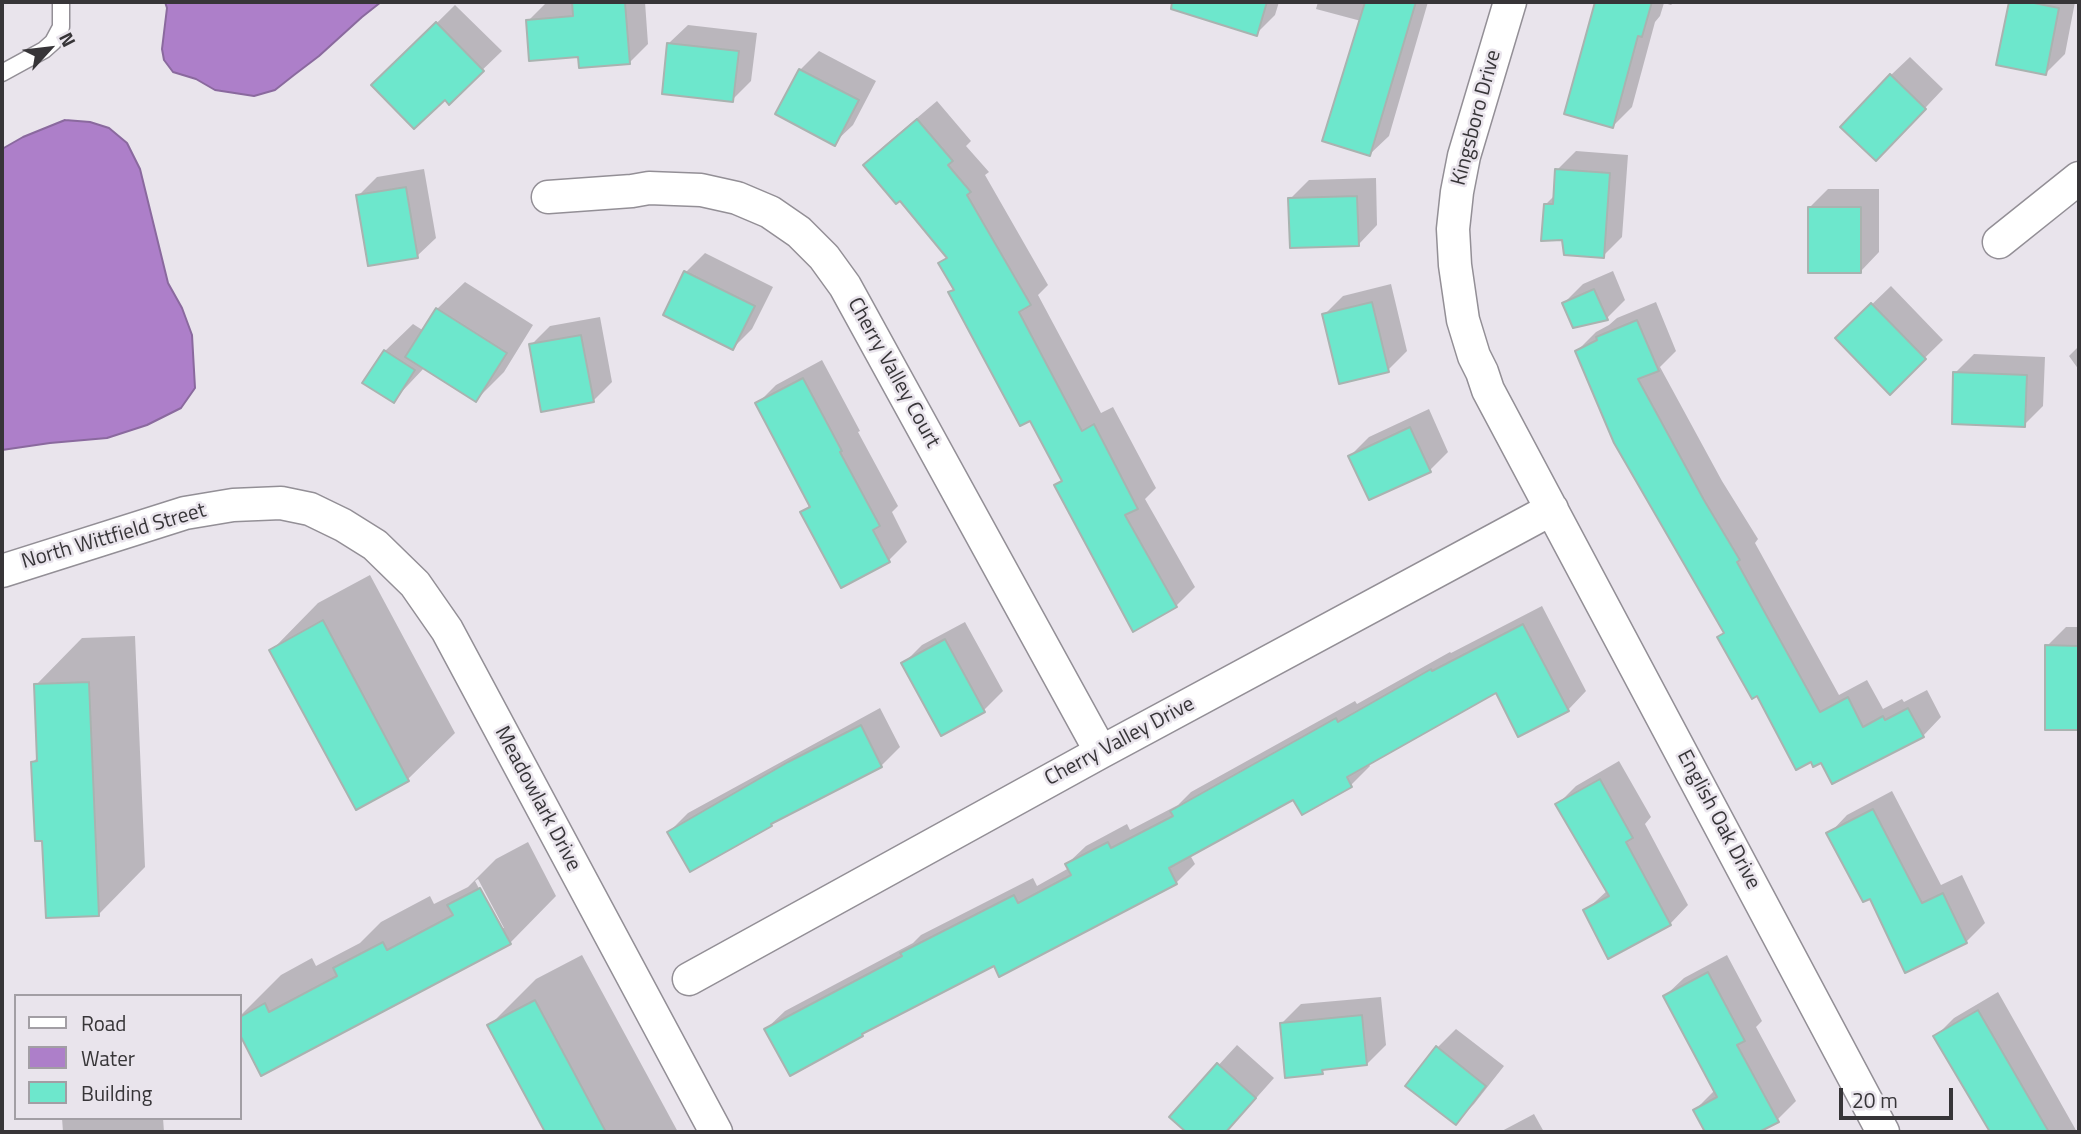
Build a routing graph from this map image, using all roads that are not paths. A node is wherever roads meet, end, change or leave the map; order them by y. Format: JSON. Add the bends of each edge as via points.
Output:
{"nodes":[{"id":1,"x":61,"y":2,"type":"edge"},
{"id":2,"x":1510,"y":2,"type":"edge"},
{"id":3,"x":2,"y":73,"type":"edge"},
{"id":4,"x":2079,"y":178,"type":"edge"},
{"id":5,"x":548,"y":197,"type":"dead end"},
{"id":6,"x":1999,"y":242,"type":"dead end"},
{"id":7,"x":310,"y":509,"type":"joint"},
{"id":8,"x":1552,"y":509,"type":"junction"},
{"id":9,"x":2,"y":571,"type":"edge"},
{"id":10,"x":1101,"y":752,"type":"junction"},
{"id":11,"x":689,"y":979,"type":"dead end"},
{"id":12,"x":716,"y":1132,"type":"edge"},
{"id":13,"x":1883,"y":1132,"type":"edge"}],
"edges":[{"from":1,"to":3,"type":"lane","via":[[61,27],[48,47]]},
{"from":2,"to":8,"type":"street","name":"Kingsboro Drive","via":[[1464,156],[1453,229],[1455,265],[1474,356]]},
{"from":4,"to":6,"type":"street"},
{"from":5,"to":10,"type":"street","name":"Cherry Valley Court","via":[[649,188],[701,190],[770,212],[824,257],[845,286]]},
{"from":7,"to":9,"type":"street","name":"North Wittfield Street","via":[[265,503],[201,509]]},
{"from":7,"to":12,"type":"street","name":"Meadowlark Drive","via":[[375,545],[415,584],[446,630]]},
{"from":8,"to":10,"type":"street","name":"Cherry Valley Drive"},
{"from":8,"to":13,"type":"street","name":"English Oak Drive"},
{"from":10,"to":11,"type":"street","name":"Cherry Valley Drive"}]}
